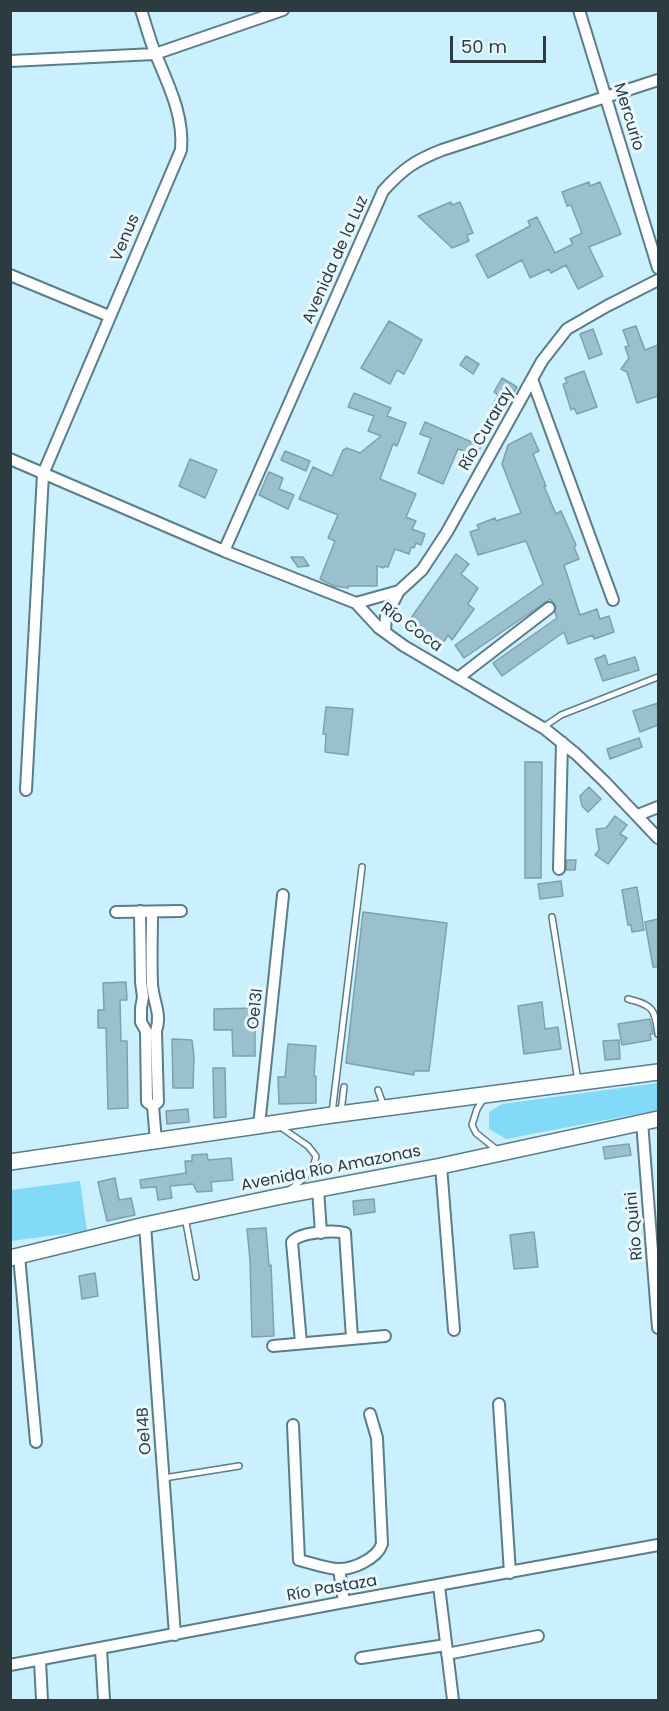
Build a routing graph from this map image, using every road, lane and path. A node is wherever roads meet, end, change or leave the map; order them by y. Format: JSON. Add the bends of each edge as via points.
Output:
{"nodes":[{"id":1,"x":141,"y":10,"type":"edge"},
{"id":2,"x":283,"y":10,"type":"edge"},
{"id":3,"x":579,"y":10,"type":"edge"},
{"id":4,"x":155,"y":54,"type":"junction"},
{"id":5,"x":10,"y":61,"type":"edge"},
{"id":6,"x":658,"y":80,"type":"edge"},
{"id":7,"x":607,"y":98,"type":"junction"},
{"id":8,"x":658,"y":267,"type":"edge"},
{"id":9,"x":10,"y":275,"type":"edge"},
{"id":10,"x":658,"y":280,"type":"edge"},
{"id":11,"x":110,"y":316,"type":"junction"},
{"id":12,"x":532,"y":379,"type":"junction"},
{"id":13,"x":10,"y":459,"type":"edge"},
{"id":14,"x":43,"y":474,"type":"junction"},
{"id":15,"x":224,"y":551,"type":"junction"},
{"id":16,"x":399,"y":591,"type":"junction"},
{"id":17,"x":613,"y":600,"type":"dead end"},
{"id":18,"x":356,"y":603,"type":"junction"},
{"id":19,"x":549,"y":608,"type":"dead end"},
{"id":20,"x":385,"y":633,"type":"junction"},
{"id":21,"x":658,"y":677,"type":"edge"},
{"id":22,"x":458,"y":678,"type":"junction"},
{"id":23,"x":542,"y":728,"type":"junction"},
{"id":24,"x":562,"y":742,"type":"junction"},
{"id":25,"x":26,"y":790,"type":"dead end"},
{"id":26,"x":658,"y":807,"type":"edge"},
{"id":27,"x":638,"y":815,"type":"junction"},
{"id":28,"x":658,"y":838,"type":"edge"},
{"id":29,"x":362,"y":867,"type":"dead end"},
{"id":30,"x":559,"y":869,"type":"dead end"},
{"id":31,"x":283,"y":895,"type":"dead end"},
{"id":32,"x":140,"y":911,"type":"junction"},
{"id":33,"x":181,"y":911,"type":"dead end"},
{"id":34,"x":116,"y":912,"type":"dead end"},
{"id":35,"x":152,"y":912,"type":"junction"},
{"id":36,"x":552,"y":917,"type":"dead end"},
{"id":37,"x":146,"y":961,"type":"junction"},
{"id":38,"x":148,"y":997,"type":"junction"},
{"id":39,"x":628,"y":999,"type":"dead end"},
{"id":40,"x":151,"y":1031,"type":"junction"},
{"id":41,"x":658,"y":1034,"type":"edge"},
{"id":42,"x":658,"y":1072,"type":"edge"},
{"id":43,"x":578,"y":1082,"type":"junction"},
{"id":44,"x":344,"y":1087,"type":"dead end"},
{"id":45,"x":378,"y":1090,"type":"dead end"},
{"id":46,"x":487,"y":1095,"type":"junction"},
{"id":47,"x":385,"y":1108,"type":"junction"},
{"id":48,"x":337,"y":1114,"type":"junction"},
{"id":49,"x":658,"y":1119,"type":"edge"},
{"id":50,"x":642,"y":1122,"type":"junction"},
{"id":51,"x":275,"y":1124,"type":"junction"},
{"id":52,"x":259,"y":1126,"type":"junction"},
{"id":53,"x":156,"y":1141,"type":"junction"},
{"id":54,"x":501,"y":1152,"type":"junction"},
{"id":55,"x":10,"y":1162,"type":"edge"},
{"id":56,"x":441,"y":1166,"type":"junction"},
{"id":57,"x":318,"y":1189,"type":"junction"},
{"id":58,"x":277,"y":1197,"type":"junction"},
{"id":59,"x":185,"y":1216,"type":"junction"},
{"id":60,"x":145,"y":1225,"type":"junction"},
{"id":61,"x":321,"y":1233,"type":"junction"},
{"id":62,"x":15,"y":1257,"type":"edge"},
{"id":63,"x":196,"y":1277,"type":"dead end"},
{"id":64,"x":658,"y":1328,"type":"edge"},
{"id":65,"x":454,"y":1330,"type":"dead end"},
{"id":66,"x":385,"y":1336,"type":"dead end"},
{"id":67,"x":352,"y":1338,"type":"junction"},
{"id":68,"x":301,"y":1343,"type":"junction"},
{"id":69,"x":273,"y":1346,"type":"dead end"},
{"id":70,"x":499,"y":1404,"type":"dead end"},
{"id":71,"x":370,"y":1414,"type":"dead end"},
{"id":72,"x":293,"y":1425,"type":"dead end"},
{"id":73,"x":36,"y":1443,"type":"dead end"},
{"id":74,"x":239,"y":1466,"type":"dead end"},
{"id":75,"x":164,"y":1478,"type":"junction"},
{"id":76,"x":658,"y":1545,"type":"edge"},
{"id":77,"x":339,"y":1569,"type":"junction"},
{"id":78,"x":510,"y":1573,"type":"junction"},
{"id":79,"x":439,"y":1586,"type":"junction"},
{"id":80,"x":344,"y":1602,"type":"junction"},
{"id":81,"x":176,"y":1635,"type":"junction"},
{"id":82,"x":538,"y":1636,"type":"dead end"},
{"id":83,"x":101,"y":1649,"type":"junction"},
{"id":84,"x":447,"y":1650,"type":"junction"},
{"id":85,"x":361,"y":1659,"type":"dead end"},
{"id":86,"x":40,"y":1660,"type":"junction"},
{"id":87,"x":10,"y":1665,"type":"edge"},
{"id":88,"x":42,"y":1701,"type":"edge"},
{"id":89,"x":104,"y":1701,"type":"edge"},
{"id":90,"x":453,"y":1701,"type":"edge"}],
"edges":[{"from":1,"to":4,"type":"street","name":"Venus"},
{"from":2,"to":4,"type":"street"},
{"from":3,"to":7,"type":"street","name":"Mercurio"},
{"from":4,"to":5,"type":"street"},
{"from":4,"to":11,"type":"street","name":"Venus","via":[[174,96],[181,150]]},
{"from":6,"to":7,"type":"street","name":"Avenida de la Luz"},
{"from":7,"to":8,"type":"street","name":"Mercurio"},
{"from":7,"to":15,"type":"street","name":"Avenida de la Luz","via":[[417,159],[383,191]]},
{"from":9,"to":11,"type":"street"},
{"from":10,"to":12,"type":"street","name":"Río Curaray","via":[[567,329]]},
{"from":11,"to":14,"type":"street","name":"Venus"},
{"from":12,"to":16,"type":"street","name":"Río Curaray","via":[[447,532],[422,570]]},
{"from":12,"to":17,"type":"street"},
{"from":13,"to":14,"type":"street","name":"Río Coca"},
{"from":14,"to":15,"type":"street","name":"Río Coca"},
{"from":14,"to":25,"type":"street","name":"Venus"},
{"from":15,"to":18,"type":"street","name":"Río Coca"},
{"from":16,"to":18,"type":"street","name":"Río Curaray"},
{"from":16,"to":20,"type":"street","via":[[386,616]]},
{"from":18,"to":20,"type":"street","name":"Río Coca"},
{"from":19,"to":22,"type":"street"},
{"from":20,"to":22,"type":"street","name":"Río Coca"},
{"from":21,"to":23,"type":"lane","via":[[561,715]]},
{"from":22,"to":23,"type":"street","name":"Río Coca"},
{"from":23,"to":24,"type":"street","name":"Río Coca"},
{"from":24,"to":27,"type":"street","name":"Río Coca"},
{"from":24,"to":30,"type":"street"},
{"from":26,"to":27,"type":"street"},
{"from":27,"to":28,"type":"street","name":"Río Coca"},
{"from":29,"to":48,"type":"lane"},
{"from":31,"to":52,"type":"street","name":"Oe13I"},
{"from":32,"to":34,"type":"street"},
{"from":32,"to":35,"type":"street"},
{"from":32,"to":37,"type":"street"},
{"from":33,"to":35,"type":"street"},
{"from":35,"to":37,"type":"street"},
{"from":36,"to":43,"type":"lane"},
{"from":37,"to":38,"type":"street"},
{"from":38,"to":40,"type":"street","via":[[141,1008],[141,1022]]},
{"from":38,"to":40,"type":"street","via":[[157,1006],[159,1022]]},
{"from":39,"to":41,"type":"lane","via":[[649,1006],[655,1013]]},
{"from":40,"to":53,"type":"street","via":[[152,1071],[147,1102],[153,1106]]},
{"from":42,"to":43,"type":"main road"},
{"from":43,"to":46,"type":"main road"},
{"from":44,"to":48,"type":"lane"},
{"from":45,"to":47,"type":"lane"},
{"from":46,"to":47,"type":"main road"},
{"from":46,"to":54,"type":"lane","via":[[480,1101],[472,1125],[476,1133]]},
{"from":47,"to":48,"type":"main road"},
{"from":48,"to":51,"type":"main road"},
{"from":49,"to":50,"type":"main road","name":"Avenida Río Amazonas"},
{"from":50,"to":54,"type":"main road","name":"Avenida Río Amazonas"},
{"from":50,"to":64,"type":"street","name":"Río Quini"},
{"from":51,"to":52,"type":"main road"},
{"from":51,"to":58,"type":"lane","via":[[316,1156],[302,1180]]},
{"from":52,"to":53,"type":"main road"},
{"from":53,"to":55,"type":"main road"},
{"from":54,"to":56,"type":"main road","name":"Avenida Río Amazonas"},
{"from":56,"to":57,"type":"main road","name":"Avenida Río Amazonas"},
{"from":56,"to":65,"type":"street"},
{"from":57,"to":58,"type":"main road","name":"Avenida Río Amazonas"},
{"from":57,"to":61,"type":"street"},
{"from":58,"to":59,"type":"main road","name":"Avenida Río Amazonas"},
{"from":59,"to":60,"type":"main road","name":"Avenida Río Amazonas"},
{"from":59,"to":63,"type":"lane"},
{"from":60,"to":62,"type":"main road","name":"Avenida Río Amazonas"},
{"from":60,"to":75,"type":"street","name":"Oe14B"},
{"from":61,"to":67,"type":"street","via":[[345,1233]]},
{"from":61,"to":68,"type":"street","via":[[298,1236],[292,1242]]},
{"from":62,"to":73,"type":"street"},
{"from":66,"to":67,"type":"street"},
{"from":67,"to":68,"type":"street"},
{"from":68,"to":69,"type":"street"},
{"from":70,"to":78,"type":"street"},
{"from":71,"to":77,"type":"street","via":[[377,1438],[382,1544],[368,1560]]},
{"from":72,"to":77,"type":"street","via":[[299,1560]]},
{"from":74,"to":75,"type":"lane"},
{"from":75,"to":81,"type":"street","name":"Oe14B"},
{"from":76,"to":78,"type":"street","name":"Río Pastaza"},
{"from":77,"to":80,"type":"street"},
{"from":78,"to":79,"type":"street","name":"Río Pastaza"},
{"from":79,"to":80,"type":"street","name":"Río Pastaza"},
{"from":79,"to":84,"type":"street"},
{"from":80,"to":81,"type":"street","name":"Río Pastaza"},
{"from":81,"to":83,"type":"street","name":"Río Pastaza"},
{"from":82,"to":84,"type":"street"},
{"from":83,"to":86,"type":"street","name":"Río Pastaza"},
{"from":83,"to":89,"type":"street"},
{"from":84,"to":85,"type":"street"},
{"from":84,"to":90,"type":"street"},
{"from":86,"to":87,"type":"street","name":"Río Pastaza"},
{"from":86,"to":88,"type":"street"}]}
